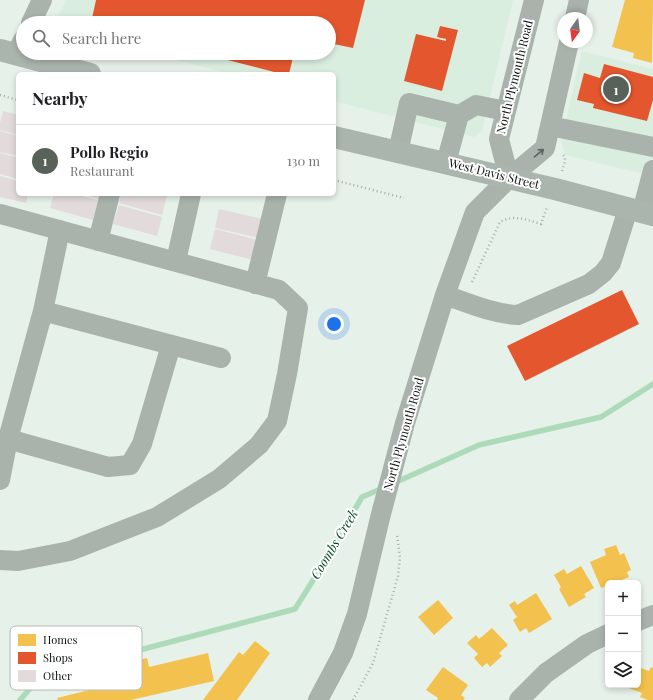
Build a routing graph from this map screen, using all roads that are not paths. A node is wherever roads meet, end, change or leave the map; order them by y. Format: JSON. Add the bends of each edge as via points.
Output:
{"nodes":[{"id":1,"x":42,"y":0,"type":"edge"},
{"id":2,"x":534,"y":0,"type":"edge"},
{"id":3,"x":579,"y":0,"type":"edge"},
{"id":4,"x":576,"y":12,"type":"edge"},
{"id":5,"x":34,"y":16,"type":"edge"},
{"id":6,"x":569,"y":48,"type":"edge"},
{"id":7,"x":49,"y":60,"type":"edge"},
{"id":8,"x":84,"y":72,"type":"edge"},
{"id":9,"x":506,"y":111,"type":"junction"},
{"id":10,"x":459,"y":115,"type":"junction"},
{"id":11,"x":550,"y":126,"type":"junction"},
{"id":12,"x":336,"y":137,"type":"edge"},
{"id":13,"x":653,"y":147,"type":"edge"},
{"id":14,"x":398,"y":152,"type":"junction"},
{"id":15,"x":446,"y":163,"type":"junction"},
{"id":16,"x":653,"y":170,"type":"edge"},
{"id":17,"x":509,"y":178,"type":"junction"},
{"id":18,"x":109,"y":196,"type":"edge"},
{"id":19,"x":191,"y":196,"type":"edge"},
{"id":20,"x":277,"y":196,"type":"edge"},
{"id":21,"x":641,"y":212,"type":"edge"},
{"id":22,"x":0,"y":214,"type":"edge"},
{"id":23,"x":60,"y":230,"type":"junction"},
{"id":24,"x":98,"y":241,"type":"junction"},
{"id":25,"x":176,"y":261,"type":"junction"},
{"id":26,"x":255,"y":284,"type":"junction"},
{"id":27,"x":445,"y":295,"type":"junction"},
{"id":28,"x":42,"y":311,"type":"junction"},
{"id":29,"x":171,"y":345,"type":"junction"},
{"id":30,"x":221,"y":358,"type":"dead end"},
{"id":31,"x":8,"y":439,"type":"junction"},
{"id":32,"x":0,"y":480,"type":"edge"},
{"id":33,"x":0,"y":560,"type":"edge"},
{"id":34,"x":653,"y":616,"type":"edge"},
{"id":35,"x":641,"y":620,"type":"edge"},
{"id":36,"x":605,"y":635,"type":"edge"},
{"id":37,"x":318,"y":700,"type":"edge"},
{"id":38,"x":519,"y":700,"type":"edge"}],
"edges":[{"from":1,"to":5,"type":"street"},
{"from":2,"to":9,"type":"street","name":"North Plymouth Road"},
{"from":3,"to":4,"type":"street"},
{"from":6,"to":11,"type":"street","name":"North Plymouth Road"},
{"from":7,"to":8,"type":"main road"},
{"from":9,"to":10,"type":"street","via":[[476,105]]},
{"from":9,"to":17,"type":"street","name":"North Plymouth Road","via":[[499,139]]},
{"from":10,"to":14,"type":"street","via":[[409,103]]},
{"from":10,"to":15,"type":"street"},
{"from":11,"to":13,"type":"street"},
{"from":17,"to":11,"type":"street","name":"North Plymouth Road","one_way":true,"via":[[545,148]]},
{"from":12,"to":14,"type":"main road","name":"West Davis Street"},
{"from":14,"to":15,"type":"main road","name":"West Davis Street"},
{"from":15,"to":17,"type":"main road","name":"West Davis Street"},
{"from":16,"to":21,"type":"street"},
{"from":17,"to":21,"type":"main road","name":"West Davis Street"},
{"from":17,"to":27,"type":"street","name":"North Plymouth Road","via":[[475,212]]},
{"from":18,"to":24,"type":"street"},
{"from":19,"to":25,"type":"street"},
{"from":20,"to":26,"type":"street"},
{"from":21,"to":27,"type":"street","via":[[603,273],[589,284],[518,315],[490,310]]},
{"from":22,"to":23,"type":"street"},
{"from":23,"to":24,"type":"street"},
{"from":23,"to":28,"type":"street"},
{"from":24,"to":25,"type":"street"},
{"from":25,"to":26,"type":"street"},
{"from":26,"to":33,"type":"street","via":[[279,290],[298,308],[277,421],[259,445],[219,479],[157,517],[70,551],[18,561]]},
{"from":27,"to":37,"type":"street","name":"North Plymouth Road","via":[[405,423],[388,522],[343,653]]},
{"from":28,"to":29,"type":"street"},
{"from":28,"to":31,"type":"street"},
{"from":29,"to":30,"type":"street"},
{"from":29,"to":31,"type":"street","via":[[142,444],[130,465],[108,467]]},
{"from":31,"to":32,"type":"street"},
{"from":34,"to":35,"type":"street"},
{"from":36,"to":38,"type":"street","via":[[587,644],[546,672]]}]}
